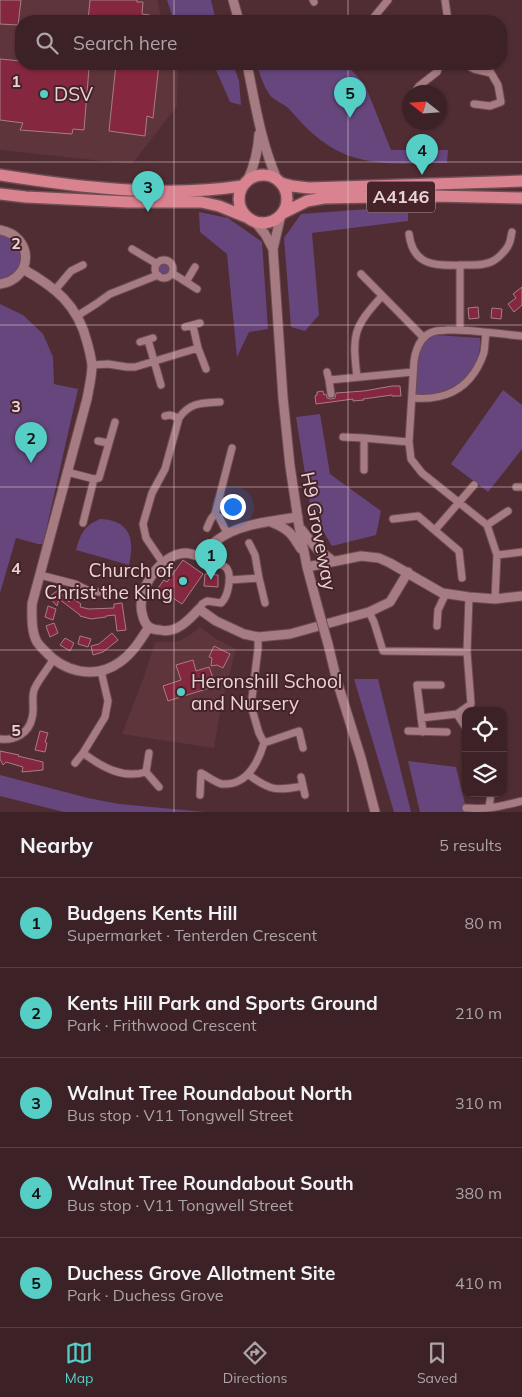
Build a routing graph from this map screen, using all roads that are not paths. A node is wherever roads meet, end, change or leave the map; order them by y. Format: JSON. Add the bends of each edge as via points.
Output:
{"nodes":[{"id":1,"x":233,"y":0,"type":"edge"},
{"id":2,"x":388,"y":0,"type":"edge"},
{"id":3,"x":445,"y":0,"type":"edge"},
{"id":4,"x":237,"y":15,"type":"edge"},
{"id":5,"x":376,"y":15,"type":"edge"},
{"id":6,"x":447,"y":15,"type":"edge"},
{"id":7,"x":249,"y":70,"type":"edge"},
{"id":8,"x":438,"y":70,"type":"edge"},
{"id":9,"x":478,"y":70,"type":"edge"},
{"id":10,"x":420,"y":85,"type":"edge"},
{"id":11,"x":474,"y":104,"type":"dead end"},
{"id":12,"x":259,"y":126,"type":"junction"},
{"id":13,"x":0,"y":175,"type":"edge"},
{"id":14,"x":279,"y":181,"type":"junction"},
{"id":15,"x":522,"y":181,"type":"edge"},
{"id":16,"x":245,"y":183,"type":"junction"},
{"id":17,"x":0,"y":194,"type":"edge"},
{"id":18,"x":178,"y":196,"type":"junction"},
{"id":19,"x":200,"y":197,"type":"junction"},
{"id":20,"x":522,"y":198,"type":"edge"},
{"id":21,"x":282,"y":214,"type":"junction"},
{"id":22,"x":251,"y":220,"type":"junction"},
{"id":23,"x":0,"y":230,"type":"edge"},
{"id":24,"x":512,"y":232,"type":"dead end"},
{"id":25,"x":409,"y":234,"type":"dead end"},
{"id":26,"x":132,"y":249,"type":"dead end"},
{"id":27,"x":273,"y":249,"type":"junction"},
{"id":28,"x":85,"y":264,"type":"dead end"},
{"id":29,"x":157,"y":264,"type":"junction"},
{"id":30,"x":460,"y":265,"type":"junction"},
{"id":31,"x":196,"y":267,"type":"dead end"},
{"id":32,"x":23,"y":269,"type":"junction"},
{"id":33,"x":172,"y":273,"type":"junction"},
{"id":34,"x":158,"y":274,"type":"junction"},
{"id":35,"x":361,"y":274,"type":"dead end"},
{"id":36,"x":186,"y":282,"type":"junction"},
{"id":37,"x":0,"y":284,"type":"edge"},
{"id":38,"x":197,"y":289,"type":"dead end"},
{"id":39,"x":55,"y":290,"type":"junction"},
{"id":40,"x":382,"y":296,"type":"junction"},
{"id":41,"x":77,"y":316,"type":"junction"},
{"id":42,"x":193,"y":325,"type":"dead end"},
{"id":43,"x":460,"y":330,"type":"junction"},
{"id":44,"x":486,"y":333,"type":"junction"},
{"id":45,"x":522,"y":336,"type":"edge"},
{"id":46,"x":424,"y":338,"type":"junction"},
{"id":47,"x":147,"y":340,"type":"dead end"},
{"id":48,"x":198,"y":348,"type":"junction"},
{"id":49,"x":153,"y":362,"type":"junction"},
{"id":50,"x":92,"y":365,"type":"junction"},
{"id":51,"x":206,"y":369,"type":"dead end"},
{"id":52,"x":327,"y":372,"type":"dead end"},
{"id":53,"x":413,"y":372,"type":"junction"},
{"id":54,"x":357,"y":376,"type":"junction"},
{"id":55,"x":330,"y":380,"type":"junction"},
{"id":56,"x":161,"y":385,"type":"dead end"},
{"id":57,"x":330,"y":394,"type":"dead end"},
{"id":58,"x":412,"y":398,"type":"junction"},
{"id":59,"x":220,"y":402,"type":"dead end"},
{"id":60,"x":165,"y":416,"type":"dead end"},
{"id":61,"x":179,"y":418,"type":"junction"},
{"id":62,"x":114,"y":422,"type":"dead end"},
{"id":63,"x":343,"y":437,"type":"dead end"},
{"id":64,"x":364,"y":438,"type":"junction"},
{"id":65,"x":98,"y":441,"type":"dead end"},
{"id":66,"x":409,"y":442,"type":"junction"},
{"id":67,"x":108,"y":443,"type":"junction"},
{"id":68,"x":232,"y":448,"type":"dead end"},
{"id":69,"x":364,"y":470,"type":"dead end"},
{"id":70,"x":67,"y":472,"type":"junction"},
{"id":71,"x":94,"y":479,"type":"junction"},
{"id":72,"x":474,"y":484,"type":"dead end"},
{"id":73,"x":459,"y":503,"type":"junction"},
{"id":74,"x":508,"y":511,"type":"dead end"},
{"id":75,"x":215,"y":514,"type":"junction"},
{"id":76,"x":394,"y":519,"type":"dead end"},
{"id":77,"x":270,"y":521,"type":"junction"},
{"id":78,"x":299,"y":522,"type":"junction"},
{"id":79,"x":83,"y":523,"type":"dead end"},
{"id":80,"x":487,"y":525,"type":"junction"},
{"id":81,"x":207,"y":528,"type":"dead end"},
{"id":82,"x":435,"y":530,"type":"junction"},
{"id":83,"x":228,"y":533,"type":"junction"},
{"id":84,"x":249,"y":543,"type":"dead end"},
{"id":85,"x":522,"y":552,"type":"edge"},
{"id":86,"x":497,"y":555,"type":"junction"},
{"id":87,"x":305,"y":556,"type":"junction"},
{"id":88,"x":200,"y":558,"type":"junction"},
{"id":89,"x":333,"y":560,"type":"junction"},
{"id":90,"x":164,"y":563,"type":"junction"},
{"id":91,"x":307,"y":567,"type":"junction"},
{"id":92,"x":408,"y":572,"type":"junction"},
{"id":93,"x":40,"y":575,"type":"junction"},
{"id":94,"x":259,"y":578,"type":"junction"},
{"id":95,"x":462,"y":578,"type":"dead end"},
{"id":96,"x":229,"y":580,"type":"junction"},
{"id":97,"x":105,"y":592,"type":"dead end"},
{"id":98,"x":446,"y":593,"type":"junction"},
{"id":99,"x":469,"y":597,"type":"junction"},
{"id":100,"x":522,"y":597,"type":"edge"},
{"id":101,"x":495,"y":599,"type":"junction"},
{"id":102,"x":265,"y":603,"type":"dead end"},
{"id":103,"x":199,"y":609,"type":"junction"},
{"id":104,"x":369,"y":612,"type":"junction"},
{"id":105,"x":437,"y":626,"type":"dead end"},
{"id":106,"x":149,"y":627,"type":"junction"},
{"id":107,"x":258,"y":637,"type":"junction"},
{"id":108,"x":467,"y":652,"type":"junction"},
{"id":109,"x":53,"y":660,"type":"junction"},
{"id":110,"x":102,"y":670,"type":"junction"},
{"id":111,"x":441,"y":685,"type":"dead end"},
{"id":112,"x":457,"y":714,"type":"junction"},
{"id":113,"x":421,"y":718,"type":"junction"},
{"id":114,"x":462,"y":722,"type":"edge"},
{"id":115,"x":408,"y":731,"type":"dead end"},
{"id":116,"x":423,"y":732,"type":"junction"},
{"id":117,"x":447,"y":732,"type":"dead end"},
{"id":118,"x":0,"y":740,"type":"edge"},
{"id":119,"x":264,"y":743,"type":"junction"},
{"id":120,"x":303,"y":748,"type":"dead end"},
{"id":121,"x":83,"y":753,"type":"junction"},
{"id":122,"x":149,"y":753,"type":"dead end"},
{"id":123,"x":75,"y":763,"type":"dead end"},
{"id":124,"x":146,"y":772,"type":"junction"},
{"id":125,"x":249,"y":775,"type":"junction"},
{"id":126,"x":301,"y":777,"type":"dead end"},
{"id":127,"x":159,"y":786,"type":"dead end"},
{"id":128,"x":303,"y":786,"type":"junction"},
{"id":129,"x":200,"y":795,"type":"dead end"},
{"id":130,"x":305,"y":795,"type":"dead end"},
{"id":131,"x":490,"y":797,"type":"edge"},
{"id":132,"x":522,"y":801,"type":"edge"},
{"id":133,"x":466,"y":808,"type":"dead end"},
{"id":134,"x":489,"y":808,"type":"junction"},
{"id":135,"x":375,"y":812,"type":"edge"}],
"edges":[{"from":1,"to":4,"type":"street"},
{"from":2,"to":5,"type":"street"},
{"from":3,"to":6,"type":"street"},
{"from":7,"to":12,"type":"street"},
{"from":8,"to":10,"type":"street"},
{"from":9,"to":11,"type":"street","via":[[491,73],[498,85],[501,102],[490,106]]},
{"from":12,"to":14,"type":"street"},
{"from":12,"to":16,"type":"street","via":[[256,156]]},
{"from":13,"to":18,"type":"highway","number":"A4146"},
{"from":14,"to":15,"type":"highway","number":"A4146","via":[[309,188]]},
{"from":14,"to":16,"type":"highway","number":"A4146","via":[[263,174]]},
{"from":14,"to":21,"type":"highway","via":[[286,192],[287,203]]},
{"from":16,"to":19,"type":"highway","number":"A4146"},
{"from":16,"to":22,"type":"highway","via":[[238,202],[241,211]]},
{"from":17,"to":18,"type":"highway","number":"A4146","via":[[109,201]]},
{"from":18,"to":19,"type":"highway","number":"A4146"},
{"from":19,"to":22,"type":"highway","number":"A4146"},
{"from":20,"to":21,"type":"highway","number":"A4146","via":[[324,198],[307,201]]},
{"from":21,"to":22,"type":"highway","number":"A4146","via":[[274,221],[264,223]]},
{"from":21,"to":27,"type":"street","name":"H9 Groveway"},
{"from":22,"to":27,"type":"street","name":"H9 Groveway","via":[[265,234]]},
{"from":23,"to":32,"type":"street","via":[[22,242],[26,260]]},
{"from":24,"to":30,"type":"street","via":[[509,244],[494,260]]},
{"from":25,"to":30,"type":"street","via":[[410,245],[419,258],[432,264]]},
{"from":26,"to":29,"type":"street"},
{"from":27,"to":78,"type":"street","name":"H9 Groveway","via":[[283,398]]},
{"from":28,"to":39,"type":"street","via":[[71,271]]},
{"from":29,"to":33,"type":"street","via":[[169,261]]},
{"from":29,"to":34,"type":"street"},
{"from":30,"to":43,"type":"street"},
{"from":31,"to":36,"type":"street"},
{"from":32,"to":37,"type":"street","via":[[13,280]]},
{"from":32,"to":39,"type":"street"},
{"from":33,"to":34,"type":"street","via":[[165,278]]},
{"from":33,"to":36,"type":"street"},
{"from":34,"to":41,"type":"street","via":[[110,294]]},
{"from":35,"to":40,"type":"street"},
{"from":36,"to":38,"type":"street"},
{"from":39,"to":41,"type":"street"},
{"from":40,"to":46,"type":"street"},
{"from":40,"to":54,"type":"street","via":[[362,318],[355,337]]},
{"from":41,"to":50,"type":"street","via":[[85,333]]},
{"from":42,"to":48,"type":"street"},
{"from":43,"to":44,"type":"street"},
{"from":43,"to":46,"type":"street","via":[[435,331]]},
{"from":44,"to":45,"type":"street"},
{"from":44,"to":58,"type":"street","via":[[484,354],[469,380],[459,389],[435,398]]},
{"from":46,"to":53,"type":"street","via":[[416,349]]},
{"from":47,"to":49,"type":"street"},
{"from":48,"to":49,"type":"street"},
{"from":48,"to":51,"type":"street"},
{"from":49,"to":50,"type":"street","via":[[127,368]]},
{"from":49,"to":56,"type":"street"},
{"from":50,"to":70,"type":"street","via":[[87,399]]},
{"from":52,"to":55,"type":"street"},
{"from":53,"to":54,"type":"street"},
{"from":53,"to":58,"type":"street"},
{"from":54,"to":55,"type":"street"},
{"from":55,"to":57,"type":"street"},
{"from":58,"to":66,"type":"street"},
{"from":59,"to":61,"type":"street","via":[[192,405]]},
{"from":60,"to":61,"type":"street"},
{"from":61,"to":90,"type":"street","via":[[165,469],[152,493],[143,524],[146,538]]},
{"from":62,"to":67,"type":"street"},
{"from":63,"to":64,"type":"street"},
{"from":64,"to":66,"type":"street"},
{"from":64,"to":69,"type":"street"},
{"from":65,"to":67,"type":"street"},
{"from":66,"to":73,"type":"street","via":[[411,460]]},
{"from":67,"to":71,"type":"street","via":[[99,478]]},
{"from":68,"to":75,"type":"street"},
{"from":70,"to":71,"type":"street"},
{"from":70,"to":93,"type":"street"},
{"from":71,"to":79,"type":"street","via":[[89,515]]},
{"from":72,"to":73,"type":"street"},
{"from":73,"to":80,"type":"street"},
{"from":73,"to":82,"type":"street"},
{"from":74,"to":80,"type":"street"},
{"from":75,"to":81,"type":"street"},
{"from":75,"to":83,"type":"street"},
{"from":76,"to":82,"type":"street","via":[[418,516]]},
{"from":77,"to":78,"type":"street"},
{"from":77,"to":83,"type":"street"},
{"from":77,"to":87,"type":"street","via":[[293,536]]},
{"from":78,"to":87,"type":"street","name":"H9 Groveway"},
{"from":78,"to":89,"type":"street","via":[[317,549]]},
{"from":80,"to":86,"type":"street"},
{"from":82,"to":95,"type":"street","via":[[459,552]]},
{"from":83,"to":88,"type":"street"},
{"from":84,"to":94,"type":"street"},
{"from":85,"to":86,"type":"street"},
{"from":86,"to":101,"type":"street"},
{"from":87,"to":91,"type":"street","name":"H9 Groveway"},
{"from":88,"to":90,"type":"street","via":[[184,553]]},
{"from":88,"to":96,"type":"street","via":[[208,566],[224,566]]},
{"from":89,"to":91,"type":"street"},
{"from":89,"to":92,"type":"street","via":[[361,556],[379,558]]},
{"from":90,"to":106,"type":"street","via":[[154,572],[142,593],[140,608]]},
{"from":91,"to":135,"type":"street","name":"H9 Groveway","bridge":true},
{"from":92,"to":98,"type":"street"},
{"from":92,"to":104,"type":"street","via":[[390,602]]},
{"from":93,"to":97,"type":"street","via":[[75,584],[91,592]]},
{"from":93,"to":109,"type":"street","via":[[32,604],[32,625],[36,642]]},
{"from":94,"to":96,"type":"street"},
{"from":94,"to":102,"type":"street"},
{"from":96,"to":103,"type":"street","via":[[221,603],[207,601]]},
{"from":98,"to":99,"type":"street"},
{"from":98,"to":105,"type":"street","via":[[438,610]]},
{"from":99,"to":101,"type":"street"},
{"from":99,"to":108,"type":"street"},
{"from":100,"to":101,"type":"street"},
{"from":103,"to":106,"type":"street","via":[[191,619],[171,630]]},
{"from":103,"to":107,"type":"street","via":[[230,629]]},
{"from":104,"to":107,"type":"street","via":[[290,634]]},
{"from":104,"to":108,"type":"street","via":[[383,651]]},
{"from":106,"to":110,"type":"street","via":[[136,647],[120,662]]},
{"from":107,"to":119,"type":"street","via":[[251,706]]},
{"from":108,"to":112,"type":"street","via":[[471,704]]},
{"from":109,"to":110,"type":"street","via":[[72,670]]},
{"from":109,"to":118,"type":"street","via":[[34,689],[33,716],[28,729],[18,737]]},
{"from":110,"to":121,"type":"street","via":[[108,701],[105,717]]},
{"from":111,"to":113,"type":"street","via":[[417,685]]},
{"from":112,"to":113,"type":"street"},
{"from":112,"to":114,"type":"street"},
{"from":113,"to":116,"type":"street"},
{"from":115,"to":116,"type":"street"},
{"from":116,"to":117,"type":"street"},
{"from":119,"to":120,"type":"street","via":[[299,728]]},
{"from":119,"to":125,"type":"street"},
{"from":121,"to":123,"type":"street"},
{"from":121,"to":124,"type":"street","via":[[114,771],[136,775]]},
{"from":122,"to":124,"type":"street"},
{"from":124,"to":127,"type":"street"},
{"from":125,"to":128,"type":"street","via":[[271,788],[281,790]]},
{"from":125,"to":129,"type":"street","via":[[234,783],[220,784],[201,773]]},
{"from":126,"to":128,"type":"street"},
{"from":128,"to":130,"type":"street"},
{"from":131,"to":134,"type":"street"},
{"from":132,"to":134,"type":"street"},
{"from":133,"to":134,"type":"street"}]}
